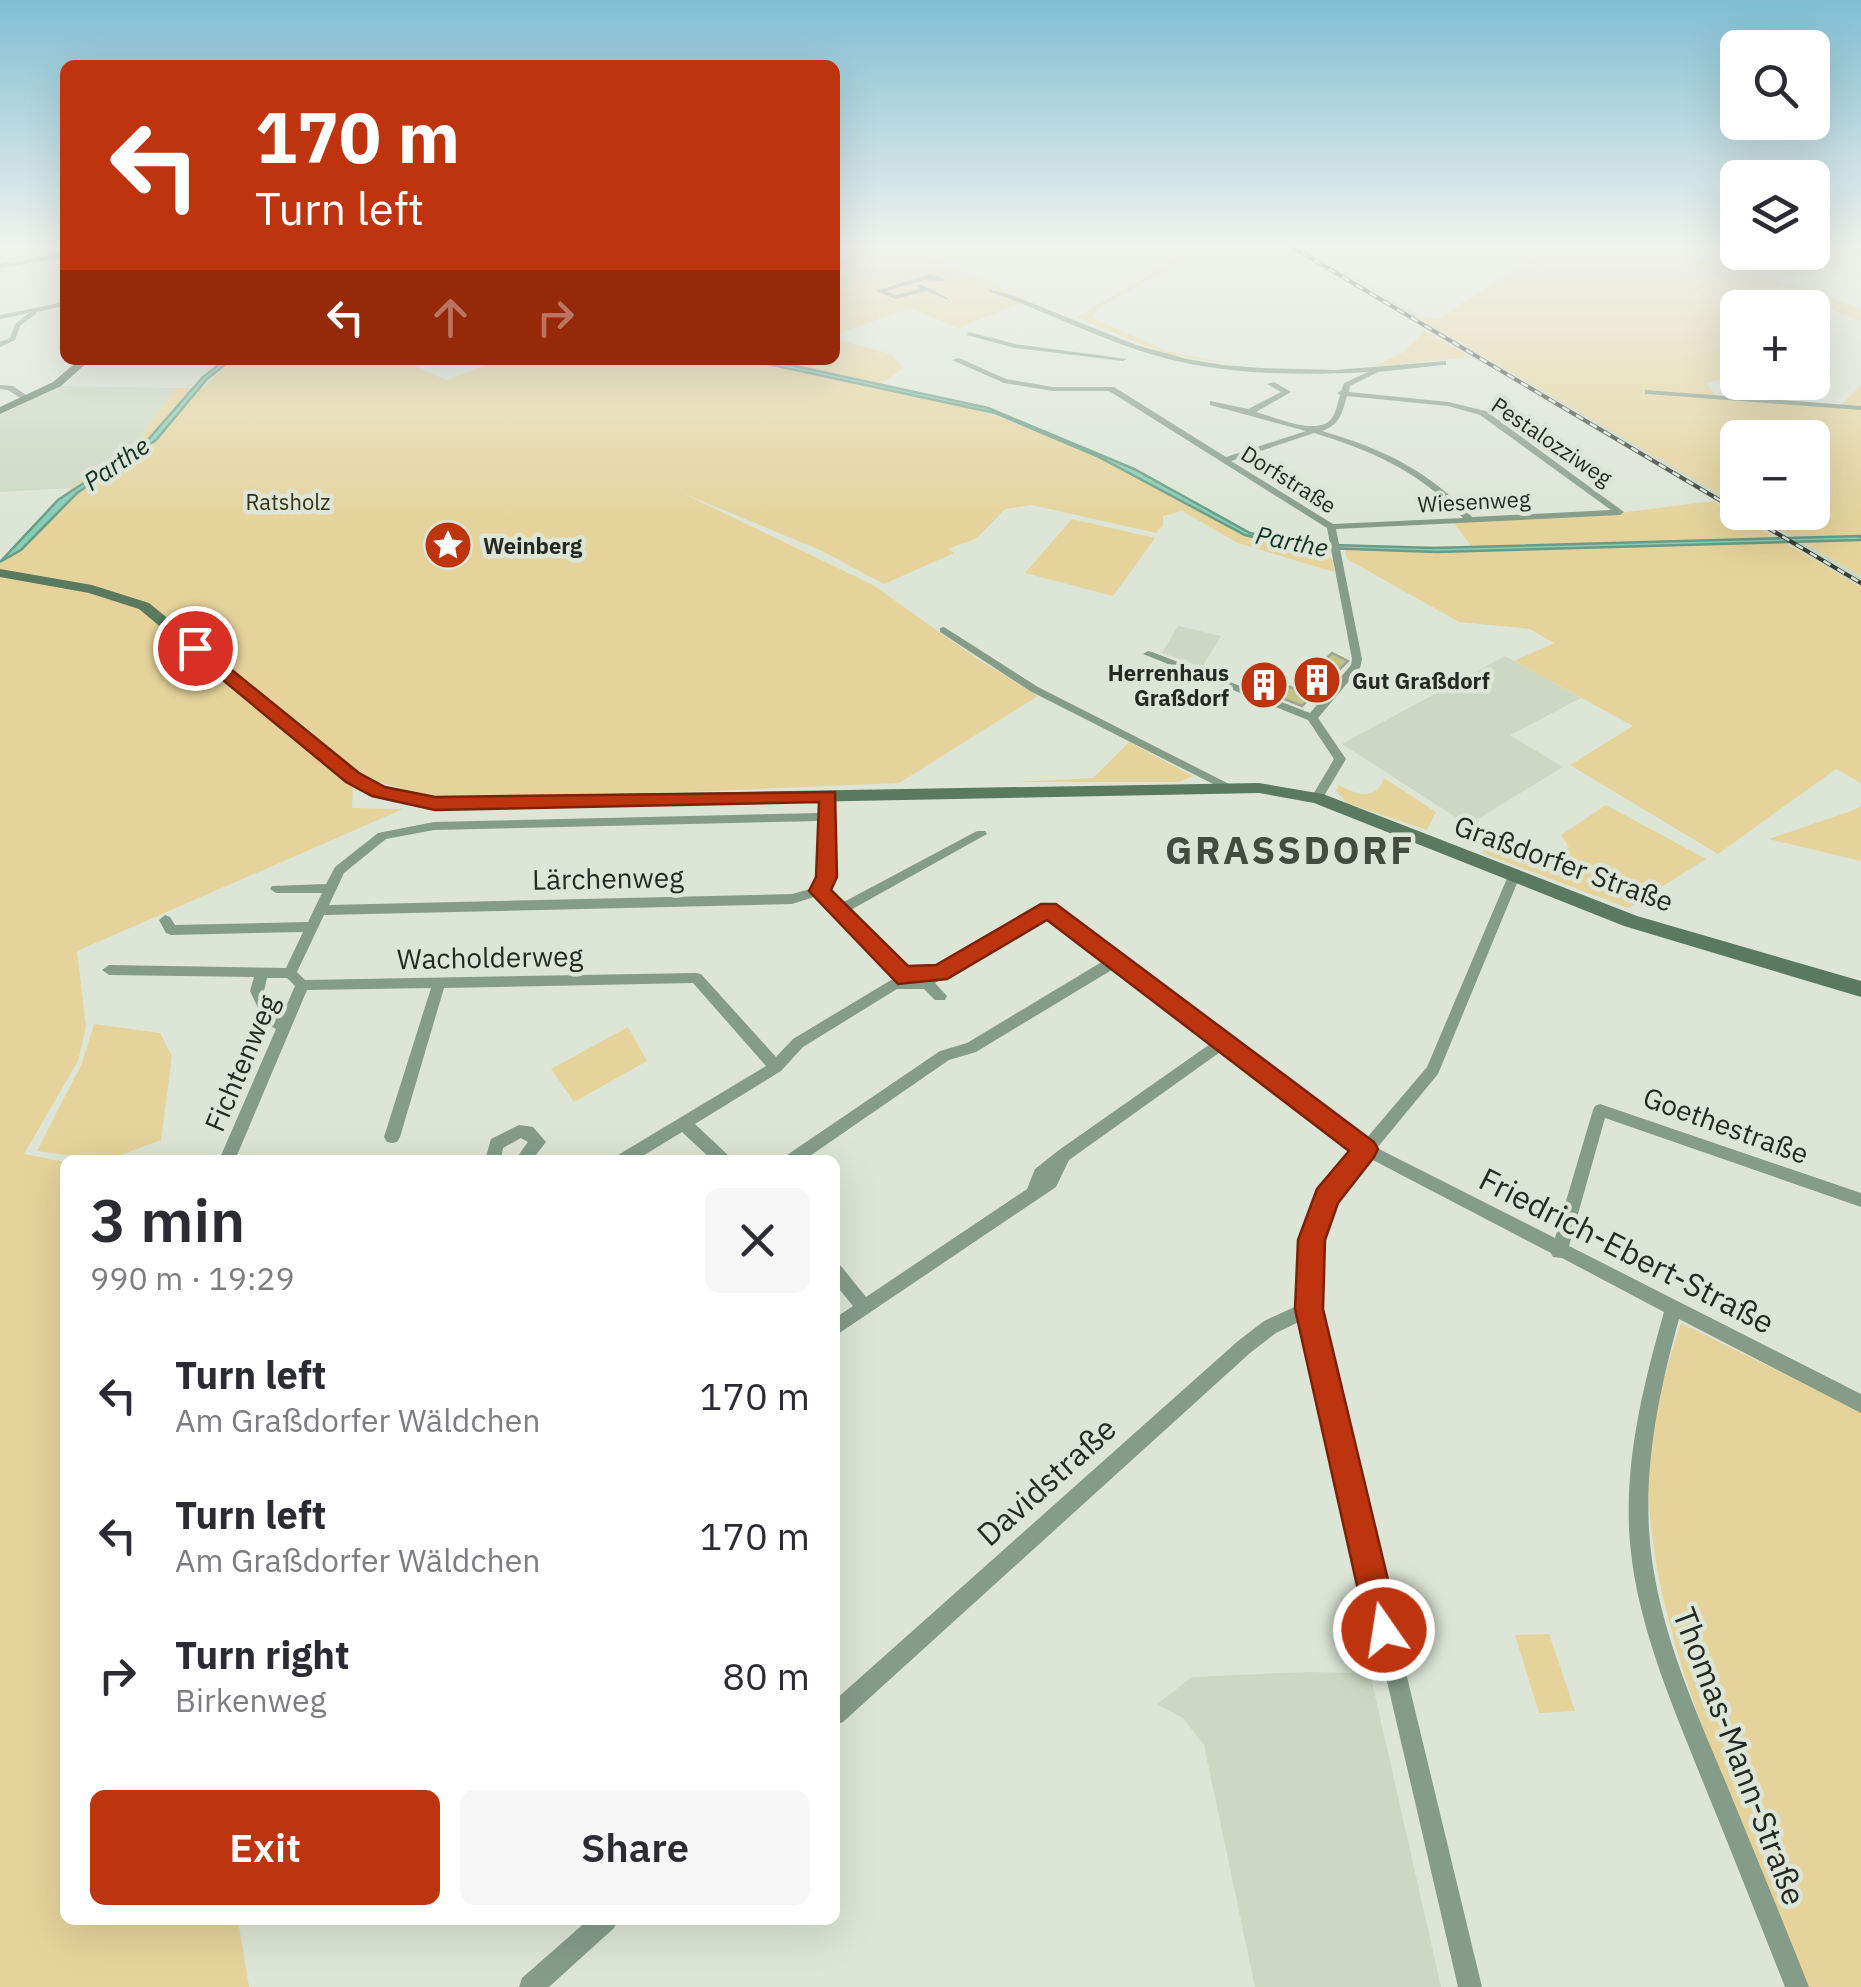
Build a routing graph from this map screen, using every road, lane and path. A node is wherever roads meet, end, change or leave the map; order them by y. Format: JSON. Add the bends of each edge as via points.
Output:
{"nodes":[{"id":1,"x":979,"y":337,"type":"edge"},
{"id":2,"x":1107,"y":337,"type":"edge"},
{"id":3,"x":1130,"y":346,"type":"junction"},
{"id":4,"x":1123,"y":359,"type":"junction"},
{"id":5,"x":956,"y":360,"type":"dead end"},
{"id":6,"x":1443,"y":363,"type":"dead end"},
{"id":7,"x":80,"y":365,"type":"edge"},
{"id":8,"x":1381,"y":368,"type":"junction"},
{"id":9,"x":1270,"y":384,"type":"dead end"},
{"id":10,"x":0,"y":387,"type":"edge"},
{"id":11,"x":1111,"y":389,"type":"junction"},
{"id":12,"x":1648,"y":392,"type":"dead end"},
{"id":13,"x":1341,"y":394,"type":"junction"},
{"id":14,"x":28,"y":399,"type":"junction"},
{"id":15,"x":1213,"y":403,"type":"dead end"},
{"id":16,"x":1861,"y":408,"type":"edge"},
{"id":17,"x":0,"y":410,"type":"edge"},
{"id":18,"x":1250,"y":412,"type":"junction"},
{"id":19,"x":1316,"y":432,"type":"junction"},
{"id":20,"x":1223,"y":461,"type":"junction"},
{"id":21,"x":1620,"y":512,"type":"joint"},
{"id":22,"x":1469,"y":519,"type":"junction"},
{"id":23,"x":1333,"y":532,"type":"junction"},
{"id":24,"x":2,"y":573,"type":"edge"},
{"id":25,"x":944,"y":630,"type":"dead end"},
{"id":26,"x":1148,"y":654,"type":"dead end"},
{"id":27,"x":1312,"y":718,"type":"junction"},
{"id":28,"x":1227,"y":786,"type":"junction"},
{"id":29,"x":828,"y":796,"type":"junction"},
{"id":30,"x":1316,"y":798,"type":"junction"},
{"id":31,"x":827,"y":818,"type":"junction"},
{"id":32,"x":981,"y":834,"type":"dead end"},
{"id":33,"x":1514,"y":876,"type":"junction"},
{"id":34,"x":331,"y":888,"type":"junction"},
{"id":35,"x":276,"y":889,"type":"dead end"},
{"id":36,"x":820,"y":891,"type":"junction"},
{"id":37,"x":322,"y":910,"type":"junction"},
{"id":38,"x":838,"y":911,"type":"junction"},
{"id":39,"x":166,"y":920,"type":"dead end"},
{"id":40,"x":313,"y":927,"type":"junction"},
{"id":41,"x":1115,"y":961,"type":"junction"},
{"id":42,"x":109,"y":970,"type":"dead end"},
{"id":43,"x":262,"y":972,"type":"junction"},
{"id":44,"x":296,"y":979,"type":"junction"},
{"id":45,"x":910,"y":982,"type":"junction"},
{"id":46,"x":439,"y":983,"type":"junction"},
{"id":47,"x":1861,"y":989,"type":"edge"},
{"id":48,"x":940,"y":996,"type":"dead end"},
{"id":49,"x":284,"y":1026,"type":"junction"},
{"id":50,"x":1222,"y":1042,"type":"junction"},
{"id":51,"x":776,"y":1067,"type":"junction"},
{"id":52,"x":684,"y":1124,"type":"junction"},
{"id":53,"x":392,"y":1137,"type":"dead end"},
{"id":54,"x":1366,"y":1149,"type":"junction"},
{"id":55,"x":229,"y":1155,"type":"edge"},
{"id":56,"x":494,"y":1155,"type":"edge"},
{"id":57,"x":528,"y":1155,"type":"edge"},
{"id":58,"x":631,"y":1155,"type":"edge"},
{"id":59,"x":718,"y":1155,"type":"edge"},
{"id":60,"x":799,"y":1155,"type":"edge"},
{"id":61,"x":1861,"y":1200,"type":"edge"},
{"id":62,"x":1559,"y":1252,"type":"junction"},
{"id":63,"x":840,"y":1278,"type":"edge"},
{"id":64,"x":864,"y":1307,"type":"junction"},
{"id":65,"x":1674,"y":1307,"type":"junction"},
{"id":66,"x":1309,"y":1309,"type":"junction"},
{"id":67,"x":840,"y":1324,"type":"edge"},
{"id":68,"x":1861,"y":1404,"type":"edge"},
{"id":69,"x":840,"y":1710,"type":"edge"},
{"id":70,"x":600,"y":1925,"type":"edge"},
{"id":71,"x":531,"y":1987,"type":"edge"},
{"id":72,"x":1470,"y":1987,"type":"edge"},
{"id":73,"x":1797,"y":1987,"type":"edge"}],
"edges":[{"from":1,"to":4,"type":"street"},
{"from":2,"to":3,"type":"street"},
{"from":3,"to":4,"type":"street"},
{"from":3,"to":8,"type":"street","via":[[1214,366]]},
{"from":4,"to":11,"type":"street"},
{"from":5,"to":11,"type":"street","via":[[1004,381]]},
{"from":6,"to":8,"type":"street"},
{"from":7,"to":14,"type":"street"},
{"from":8,"to":13,"type":"street","via":[[1352,380]]},
{"from":9,"to":18,"type":"street","via":[[1287,392]]},
{"from":10,"to":14,"type":"street"},
{"from":11,"to":20,"type":"street","name":"Dorfstraße"},
{"from":12,"to":16,"type":"street"},
{"from":13,"to":19,"type":"street","via":[[1336,418]]},
{"from":13,"to":21,"type":"street","name":"Pestalozziweg","via":[[1482,413]]},
{"from":14,"to":17,"type":"street"},
{"from":15,"to":18,"type":"street"},
{"from":18,"to":19,"type":"street"},
{"from":19,"to":20,"type":"street"},
{"from":19,"to":22,"type":"street","via":[[1417,471]]},
{"from":20,"to":23,"type":"street","name":"Dorfstraße"},
{"from":21,"to":22,"type":"street","name":"Wiesenweg"},
{"from":22,"to":23,"type":"street","name":"Wiesenweg"},
{"from":23,"to":27,"type":"street","name":"Dorfstraße","via":[[1356,666]]},
{"from":24,"to":29,"type":"street","name":"Graßdorfer Straße","via":[[144,606],[353,778],[379,792],[435,803]]},
{"from":25,"to":28,"type":"street","via":[[1034,689]]},
{"from":26,"to":27,"type":"street"},
{"from":27,"to":30,"type":"street","via":[[1340,759]]},
{"from":28,"to":29,"type":"street","name":"Graßdorfer Straße"},
{"from":28,"to":30,"type":"street","name":"Graßdorfer Straße"},
{"from":29,"to":31,"type":"street"},
{"from":30,"to":33,"type":"street","name":"Graßdorfer Straße"},
{"from":31,"to":34,"type":"street","via":[[434,826],[382,836],[339,870]]},
{"from":31,"to":36,"type":"street"},
{"from":32,"to":38,"type":"street"},
{"from":33,"to":47,"type":"street","name":"Graßdorfer Straße","via":[[1631,921]]},
{"from":33,"to":54,"type":"street","via":[[1433,1070]]},
{"from":34,"to":35,"type":"street"},
{"from":34,"to":37,"type":"street"},
{"from":36,"to":37,"type":"street","name":"Lärchenweg","via":[[792,899]]},
{"from":36,"to":38,"type":"street"},
{"from":37,"to":40,"type":"street"},
{"from":38,"to":45,"type":"street"},
{"from":39,"to":40,"type":"street","via":[[171,930]]},
{"from":40,"to":44,"type":"street"},
{"from":41,"to":45,"type":"street","name":"Friedrich-Ebert-Straße","via":[[1048,910],[939,974]]},
{"from":41,"to":50,"type":"street","name":"Friedrich-Ebert-Straße"},
{"from":41,"to":60,"type":"street","via":[[971,1048],[946,1055]]},
{"from":42,"to":43,"type":"street","name":"Wacholderweg"},
{"from":43,"to":44,"type":"street","name":"Wacholderweg"},
{"from":43,"to":49,"type":"street","via":[[257,991],[270,1019]]},
{"from":44,"to":46,"type":"street","name":"Wacholderweg"},
{"from":44,"to":49,"type":"street","name":"Fichtenweg"},
{"from":45,"to":48,"type":"street"},
{"from":45,"to":51,"type":"street","via":[[798,1043]]},
{"from":46,"to":51,"type":"street","name":"Wacholderweg","via":[[696,978]]},
{"from":46,"to":53,"type":"street"},
{"from":49,"to":55,"type":"street","name":"Fichtenweg"},
{"from":50,"to":54,"type":"street","name":"Friedrich-Ebert-Straße"},
{"from":50,"to":64,"type":"street","via":[[1064,1155],[1050,1182]]},
{"from":51,"to":52,"type":"street"},
{"from":52,"to":58,"type":"street"},
{"from":52,"to":59,"type":"street"},
{"from":54,"to":62,"type":"street","name":"Friedrich-Ebert-Straße"},
{"from":54,"to":66,"type":"street","via":[[1327,1197],[1317,1224]]},
{"from":56,"to":57,"type":"street","via":[[496,1144],[528,1132],[538,1142]]},
{"from":61,"to":62,"type":"street","name":"Goethestraße","via":[[1600,1110]]},
{"from":62,"to":65,"type":"street","name":"Friedrich-Ebert-Straße"},
{"from":63,"to":64,"type":"street"},
{"from":64,"to":67,"type":"street"},
{"from":65,"to":68,"type":"street","name":"Friedrich-Ebert-Straße"},
{"from":65,"to":73,"type":"street","name":"Thomas-Mann-Straße","via":[[1646,1405],[1640,1470],[1639,1534],[1652,1610]]},
{"from":66,"to":69,"type":"street","name":"Davidstraße","via":[[1244,1346]]},
{"from":66,"to":72,"type":"street"},
{"from":70,"to":71,"type":"street"}]}
